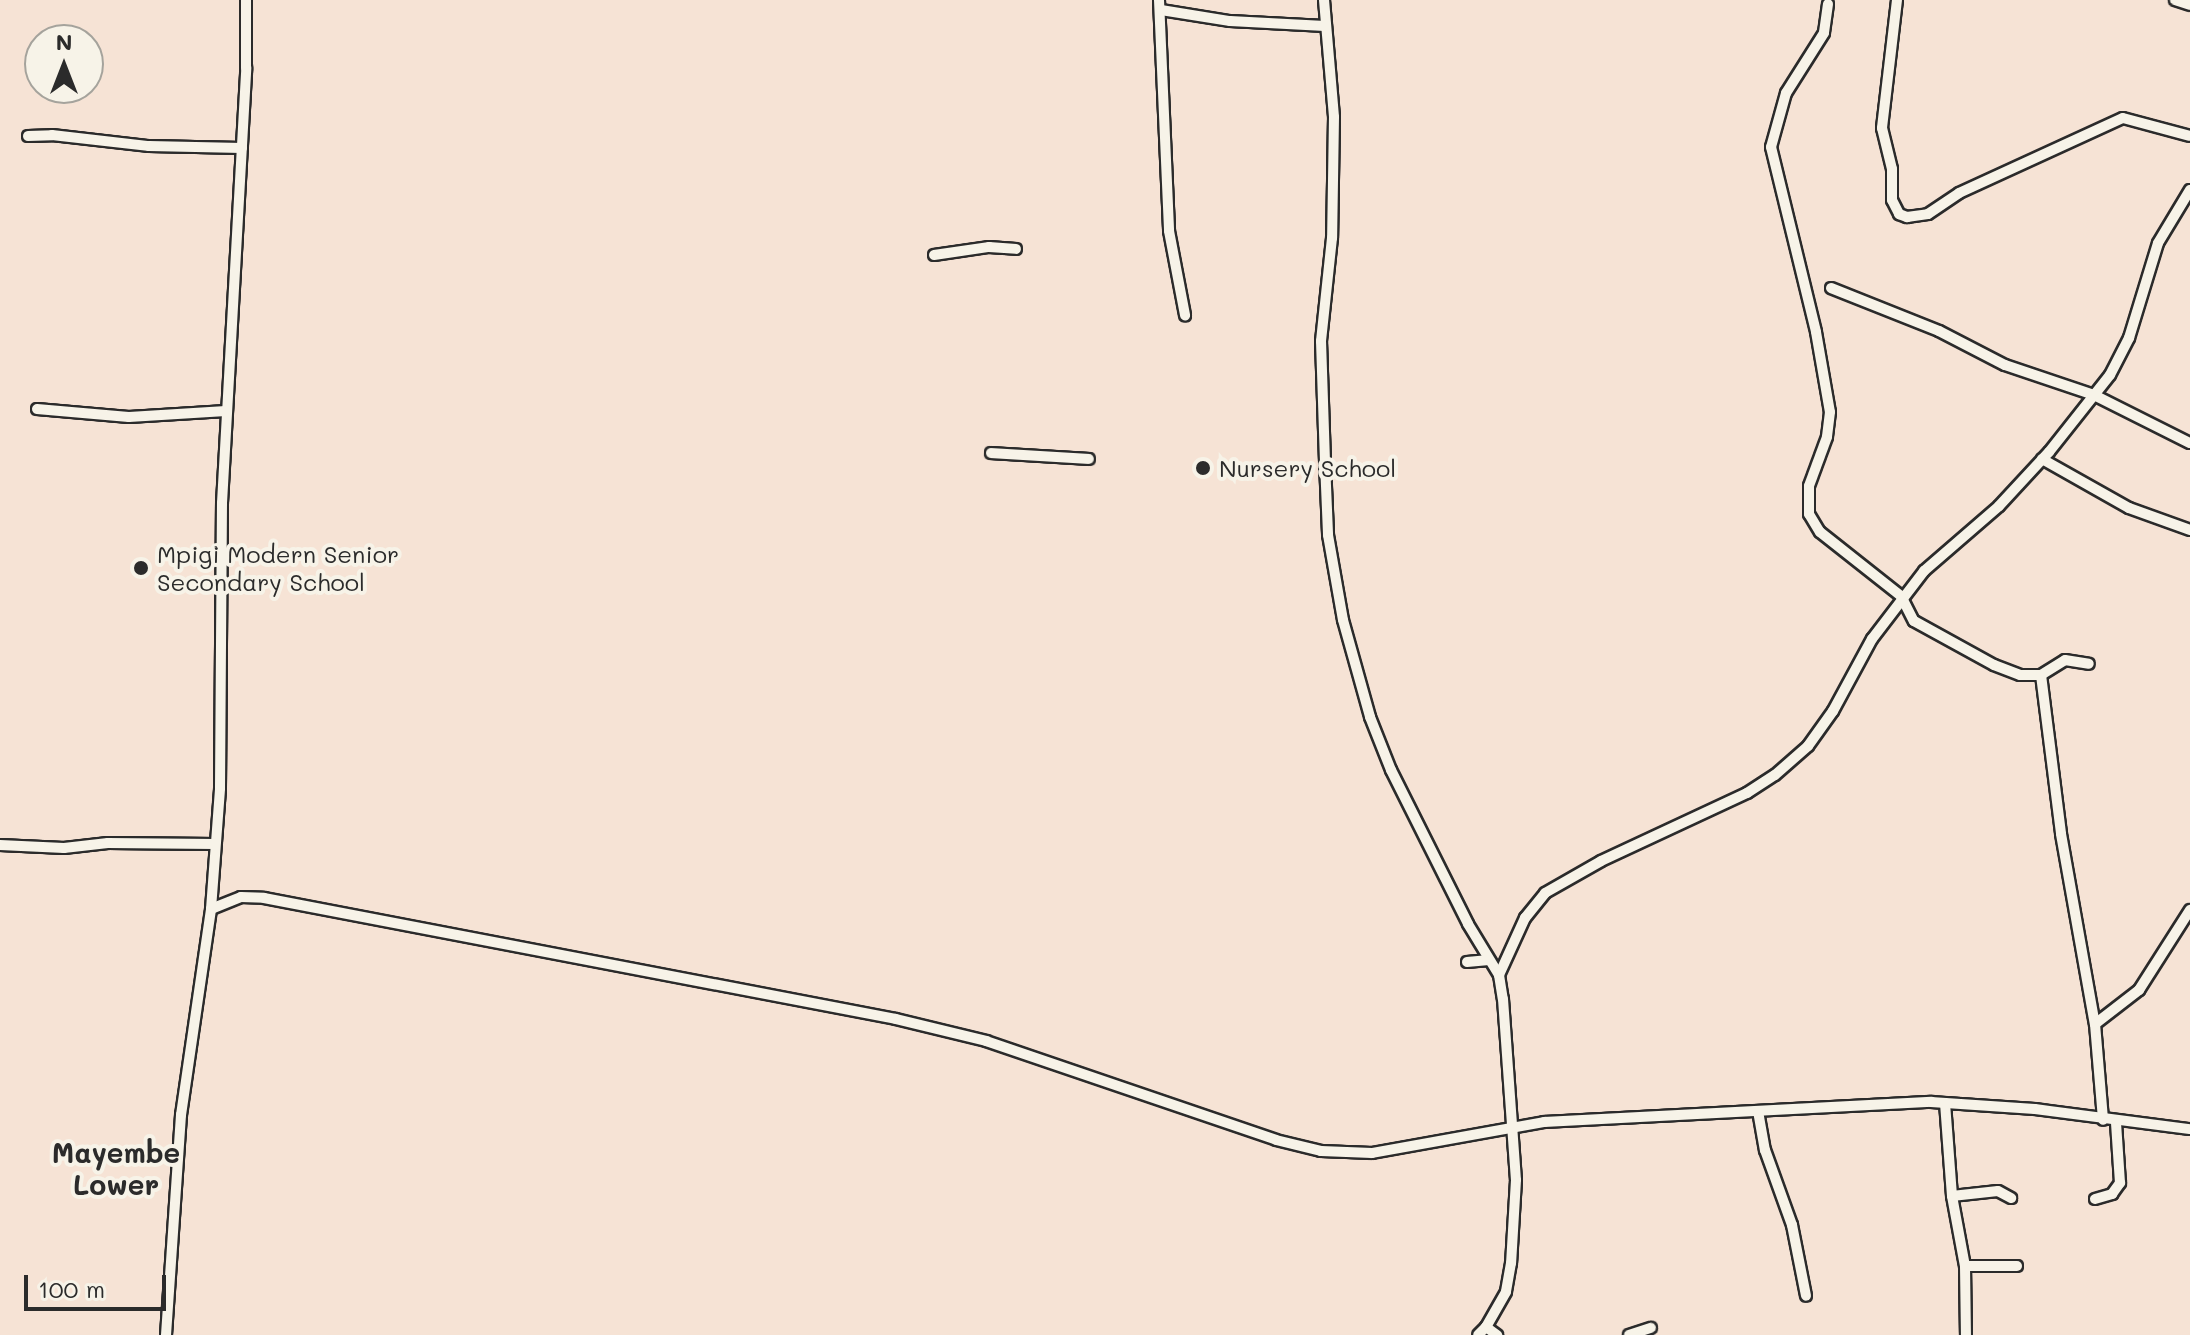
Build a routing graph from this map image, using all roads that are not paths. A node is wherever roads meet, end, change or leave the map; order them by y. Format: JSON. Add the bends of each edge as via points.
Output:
{"nodes":[{"id":1,"x":246,"y":0,"type":"edge"},
{"id":2,"x":1324,"y":0,"type":"edge"},
{"id":3,"x":1897,"y":0,"type":"edge"},
{"id":4,"x":2175,"y":0,"type":"edge"},
{"id":5,"x":1828,"y":4,"type":"dead end"},
{"id":6,"x":1160,"y":5,"type":"edge"},
{"id":7,"x":2190,"y":5,"type":"edge"},
{"id":8,"x":1325,"y":26,"type":"junction"},
{"id":9,"x":28,"y":136,"type":"dead end"},
{"id":10,"x":2190,"y":136,"type":"edge"},
{"id":11,"x":242,"y":148,"type":"junction"},
{"id":12,"x":2190,"y":190,"type":"edge"},
{"id":13,"x":1016,"y":249,"type":"dead end"},
{"id":14,"x":934,"y":255,"type":"dead end"},
{"id":15,"x":1831,"y":288,"type":"dead end"},
{"id":16,"x":1185,"y":315,"type":"dead end"},
{"id":17,"x":2094,"y":395,"type":"junction"},
{"id":18,"x":37,"y":409,"type":"dead end"},
{"id":19,"x":226,"y":411,"type":"junction"},
{"id":20,"x":2190,"y":443,"type":"edge"},
{"id":21,"x":991,"y":453,"type":"dead end"},
{"id":22,"x":1089,"y":459,"type":"dead end"},
{"id":23,"x":2042,"y":459,"type":"junction"},
{"id":24,"x":2190,"y":530,"type":"edge"},
{"id":25,"x":1902,"y":600,"type":"junction"},
{"id":26,"x":2089,"y":664,"type":"dead end"},
{"id":27,"x":2041,"y":675,"type":"junction"},
{"id":28,"x":215,"y":844,"type":"junction"},
{"id":29,"x":0,"y":845,"type":"edge"},
{"id":30,"x":211,"y":909,"type":"junction"},
{"id":31,"x":2190,"y":910,"type":"edge"},
{"id":32,"x":1489,"y":960,"type":"junction"},
{"id":33,"x":1467,"y":962,"type":"dead end"},
{"id":34,"x":1499,"y":975,"type":"junction"},
{"id":35,"x":2095,"y":1024,"type":"junction"},
{"id":36,"x":1945,"y":1103,"type":"junction"},
{"id":37,"x":1758,"y":1111,"type":"junction"},
{"id":38,"x":2103,"y":1120,"type":"junction"},
{"id":39,"x":2116,"y":1122,"type":"junction"},
{"id":40,"x":1512,"y":1129,"type":"junction"},
{"id":41,"x":2190,"y":1129,"type":"edge"},
{"id":42,"x":1952,"y":1196,"type":"junction"},
{"id":43,"x":2011,"y":1198,"type":"dead end"},
{"id":44,"x":2095,"y":1199,"type":"dead end"},
{"id":45,"x":1965,"y":1266,"type":"junction"},
{"id":46,"x":2017,"y":1266,"type":"dead end"},
{"id":47,"x":1806,"y":1296,"type":"dead end"},
{"id":48,"x":1486,"y":1327,"type":"junction"},
{"id":49,"x":1651,"y":1328,"type":"dead end"},
{"id":50,"x":166,"y":1335,"type":"edge"},
{"id":51,"x":1478,"y":1335,"type":"edge"},
{"id":52,"x":1497,"y":1335,"type":"edge"},
{"id":53,"x":1629,"y":1335,"type":"edge"},
{"id":54,"x":1966,"y":1335,"type":"edge"}],
"edges":[{"from":1,"to":11,"type":"street"},
{"from":2,"to":8,"type":"street"},
{"from":3,"to":10,"type":"street","via":[[1882,128],[1892,169],[1892,200],[1899,214],[1928,214],[1959,193],[2123,118]]},
{"from":4,"to":7,"type":"street"},
{"from":5,"to":25,"type":"street","via":[[1824,33],[1786,93],[1771,147],[1830,412],[1807,505],[1820,532]]},
{"from":6,"to":8,"type":"street","via":[[1230,21]]},
{"from":6,"to":16,"type":"street","via":[[1169,231]]},
{"from":8,"to":32,"type":"street","via":[[1334,117],[1332,238],[1321,341],[1328,535],[1343,620],[1370,717],[1410,810]]},
{"from":9,"to":11,"type":"street"},
{"from":11,"to":19,"type":"street"},
{"from":12,"to":17,"type":"street","via":[[2154,252],[2129,338]]},
{"from":13,"to":14,"type":"street"},
{"from":15,"to":17,"type":"street","via":[[1939,331],[2005,365]]},
{"from":17,"to":20,"type":"street"},
{"from":17,"to":23,"type":"street"},
{"from":18,"to":19,"type":"street","via":[[129,417]]},
{"from":19,"to":28,"type":"street"},
{"from":21,"to":22,"type":"street"},
{"from":23,"to":24,"type":"street","via":[[2129,508]]},
{"from":23,"to":25,"type":"street","via":[[1999,506],[1924,571]]},
{"from":25,"to":27,"type":"street","via":[[1914,621],[1994,665],[2020,675]]},
{"from":25,"to":34,"type":"street","via":[[1872,639],[1808,746],[1747,793],[1545,893],[1525,918]]},
{"from":26,"to":27,"type":"street","via":[[2065,660]]},
{"from":27,"to":35,"type":"street","via":[[2061,834]]},
{"from":28,"to":29,"type":"street"},
{"from":28,"to":30,"type":"street"},
{"from":30,"to":40,"type":"street","via":[[241,897],[264,898],[896,1019],[986,1041],[1321,1151],[1372,1153]]},
{"from":30,"to":50,"type":"street","via":[[181,1115]]},
{"from":31,"to":35,"type":"street","via":[[2139,990]]},
{"from":32,"to":33,"type":"street"},
{"from":32,"to":34,"type":"street"},
{"from":34,"to":40,"type":"street"},
{"from":35,"to":38,"type":"street"},
{"from":36,"to":37,"type":"street"},
{"from":36,"to":38,"type":"street"},
{"from":36,"to":42,"type":"street"},
{"from":37,"to":40,"type":"street","via":[[1559,1121]]},
{"from":37,"to":47,"type":"street","via":[[1765,1150],[1792,1225]]},
{"from":38,"to":39,"type":"street"},
{"from":39,"to":41,"type":"street"},
{"from":39,"to":44,"type":"street","via":[[2120,1183],[2112,1194]]},
{"from":40,"to":48,"type":"street","via":[[1516,1180],[1510,1272],[1506,1292]]},
{"from":42,"to":43,"type":"street","via":[[1998,1191]]},
{"from":42,"to":45,"type":"street"},
{"from":45,"to":46,"type":"street"},
{"from":45,"to":54,"type":"street"},
{"from":48,"to":51,"type":"street"},
{"from":48,"to":52,"type":"street"},
{"from":49,"to":53,"type":"street"}]}
